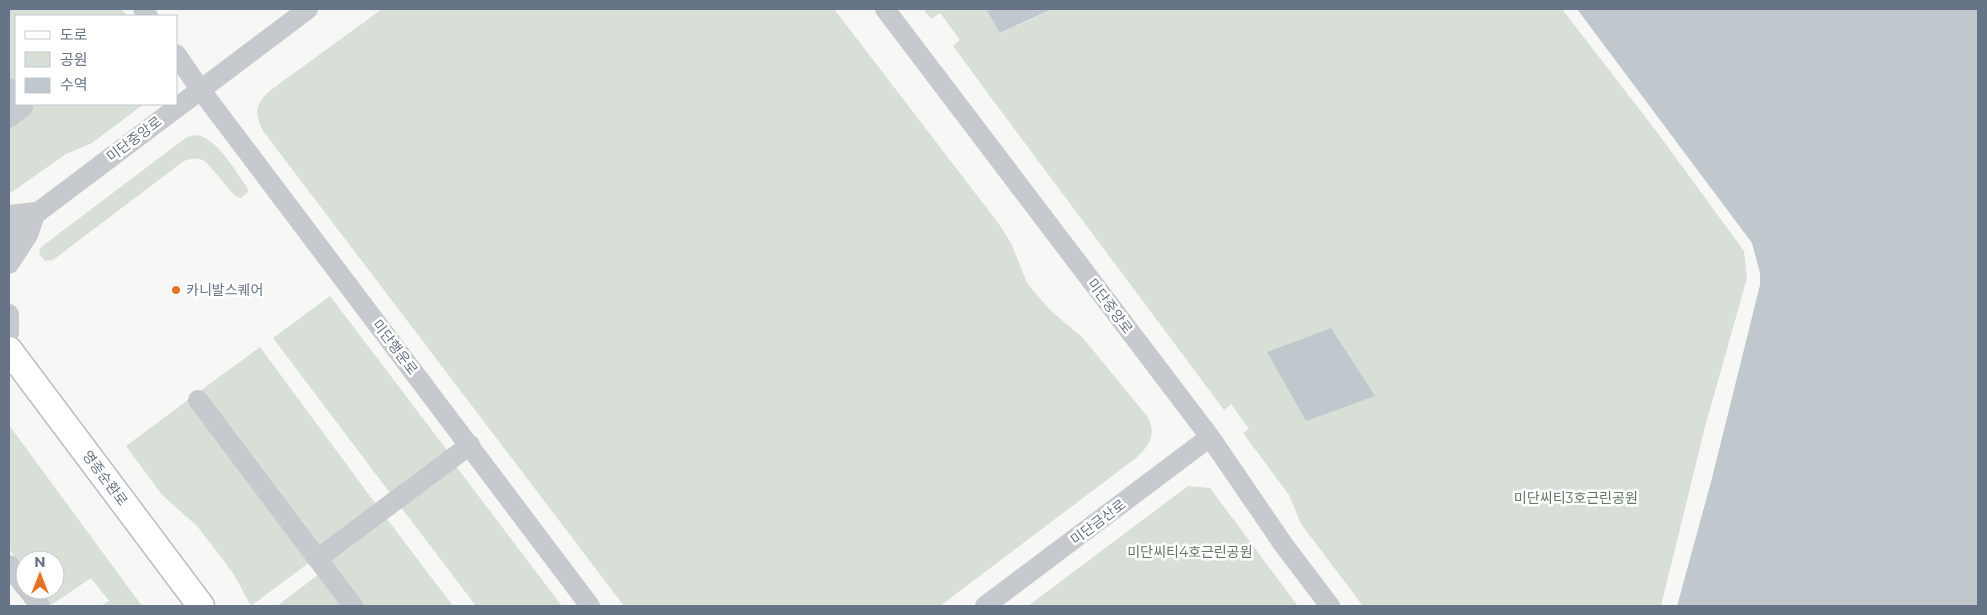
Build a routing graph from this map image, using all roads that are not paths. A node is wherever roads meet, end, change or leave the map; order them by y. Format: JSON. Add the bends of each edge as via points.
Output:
{"nodes":[{"id":1,"x":308,"y":9,"type":"edge"},
{"id":2,"x":885,"y":9,"type":"edge"},
{"id":3,"x":178,"y":57,"type":"edge"},
{"id":4,"x":200,"y":89,"type":"junction"},
{"id":5,"x":22,"y":105,"type":"edge"},
{"id":6,"x":9,"y":118,"type":"edge"},
{"id":7,"x":36,"y":212,"type":"junction"},
{"id":8,"x":9,"y":215,"type":"edge"},
{"id":9,"x":9,"y":234,"type":"edge"},
{"id":10,"x":9,"y":264,"type":"edge"},
{"id":11,"x":9,"y":314,"type":"edge"},
{"id":12,"x":9,"y":333,"type":"edge"},
{"id":13,"x":9,"y":350,"type":"edge"},
{"id":14,"x":198,"y":400,"type":"dead end"},
{"id":15,"x":1210,"y":437,"type":"junction"},
{"id":16,"x":470,"y":446,"type":"junction"},
{"id":17,"x":317,"y":558,"type":"junction"},
{"id":18,"x":201,"y":606,"type":"edge"},
{"id":19,"x":353,"y":606,"type":"edge"},
{"id":20,"x":590,"y":606,"type":"edge"},
{"id":21,"x":985,"y":606,"type":"edge"},
{"id":22,"x":1330,"y":606,"type":"edge"}],
"edges":[{"from":1,"to":4,"type":"street","name":"미단중앙로"},
{"from":2,"to":15,"type":"street","name":"미단중앙로"},
{"from":3,"to":4,"type":"street","name":"미단행운로"},
{"from":4,"to":7,"type":"street","name":"미단중앙로"},
{"from":4,"to":16,"type":"street","name":"미단행운로"},
{"from":5,"to":6,"type":"street"},
{"from":7,"to":8,"type":"street"},
{"from":7,"to":9,"type":"street","name":"미단중앙로"},
{"from":7,"to":10,"type":"street","via":[[28,235]]},
{"from":11,"to":12,"type":"street"},
{"from":13,"to":18,"type":"main road","name":"영종순환로"},
{"from":14,"to":17,"type":"street"},
{"from":15,"to":21,"type":"street","name":"미단금산로"},
{"from":15,"to":22,"type":"street","name":"미단중앙로"},
{"from":16,"to":17,"type":"street"},
{"from":16,"to":20,"type":"street","name":"미단행운로"},
{"from":17,"to":19,"type":"street"}]}
